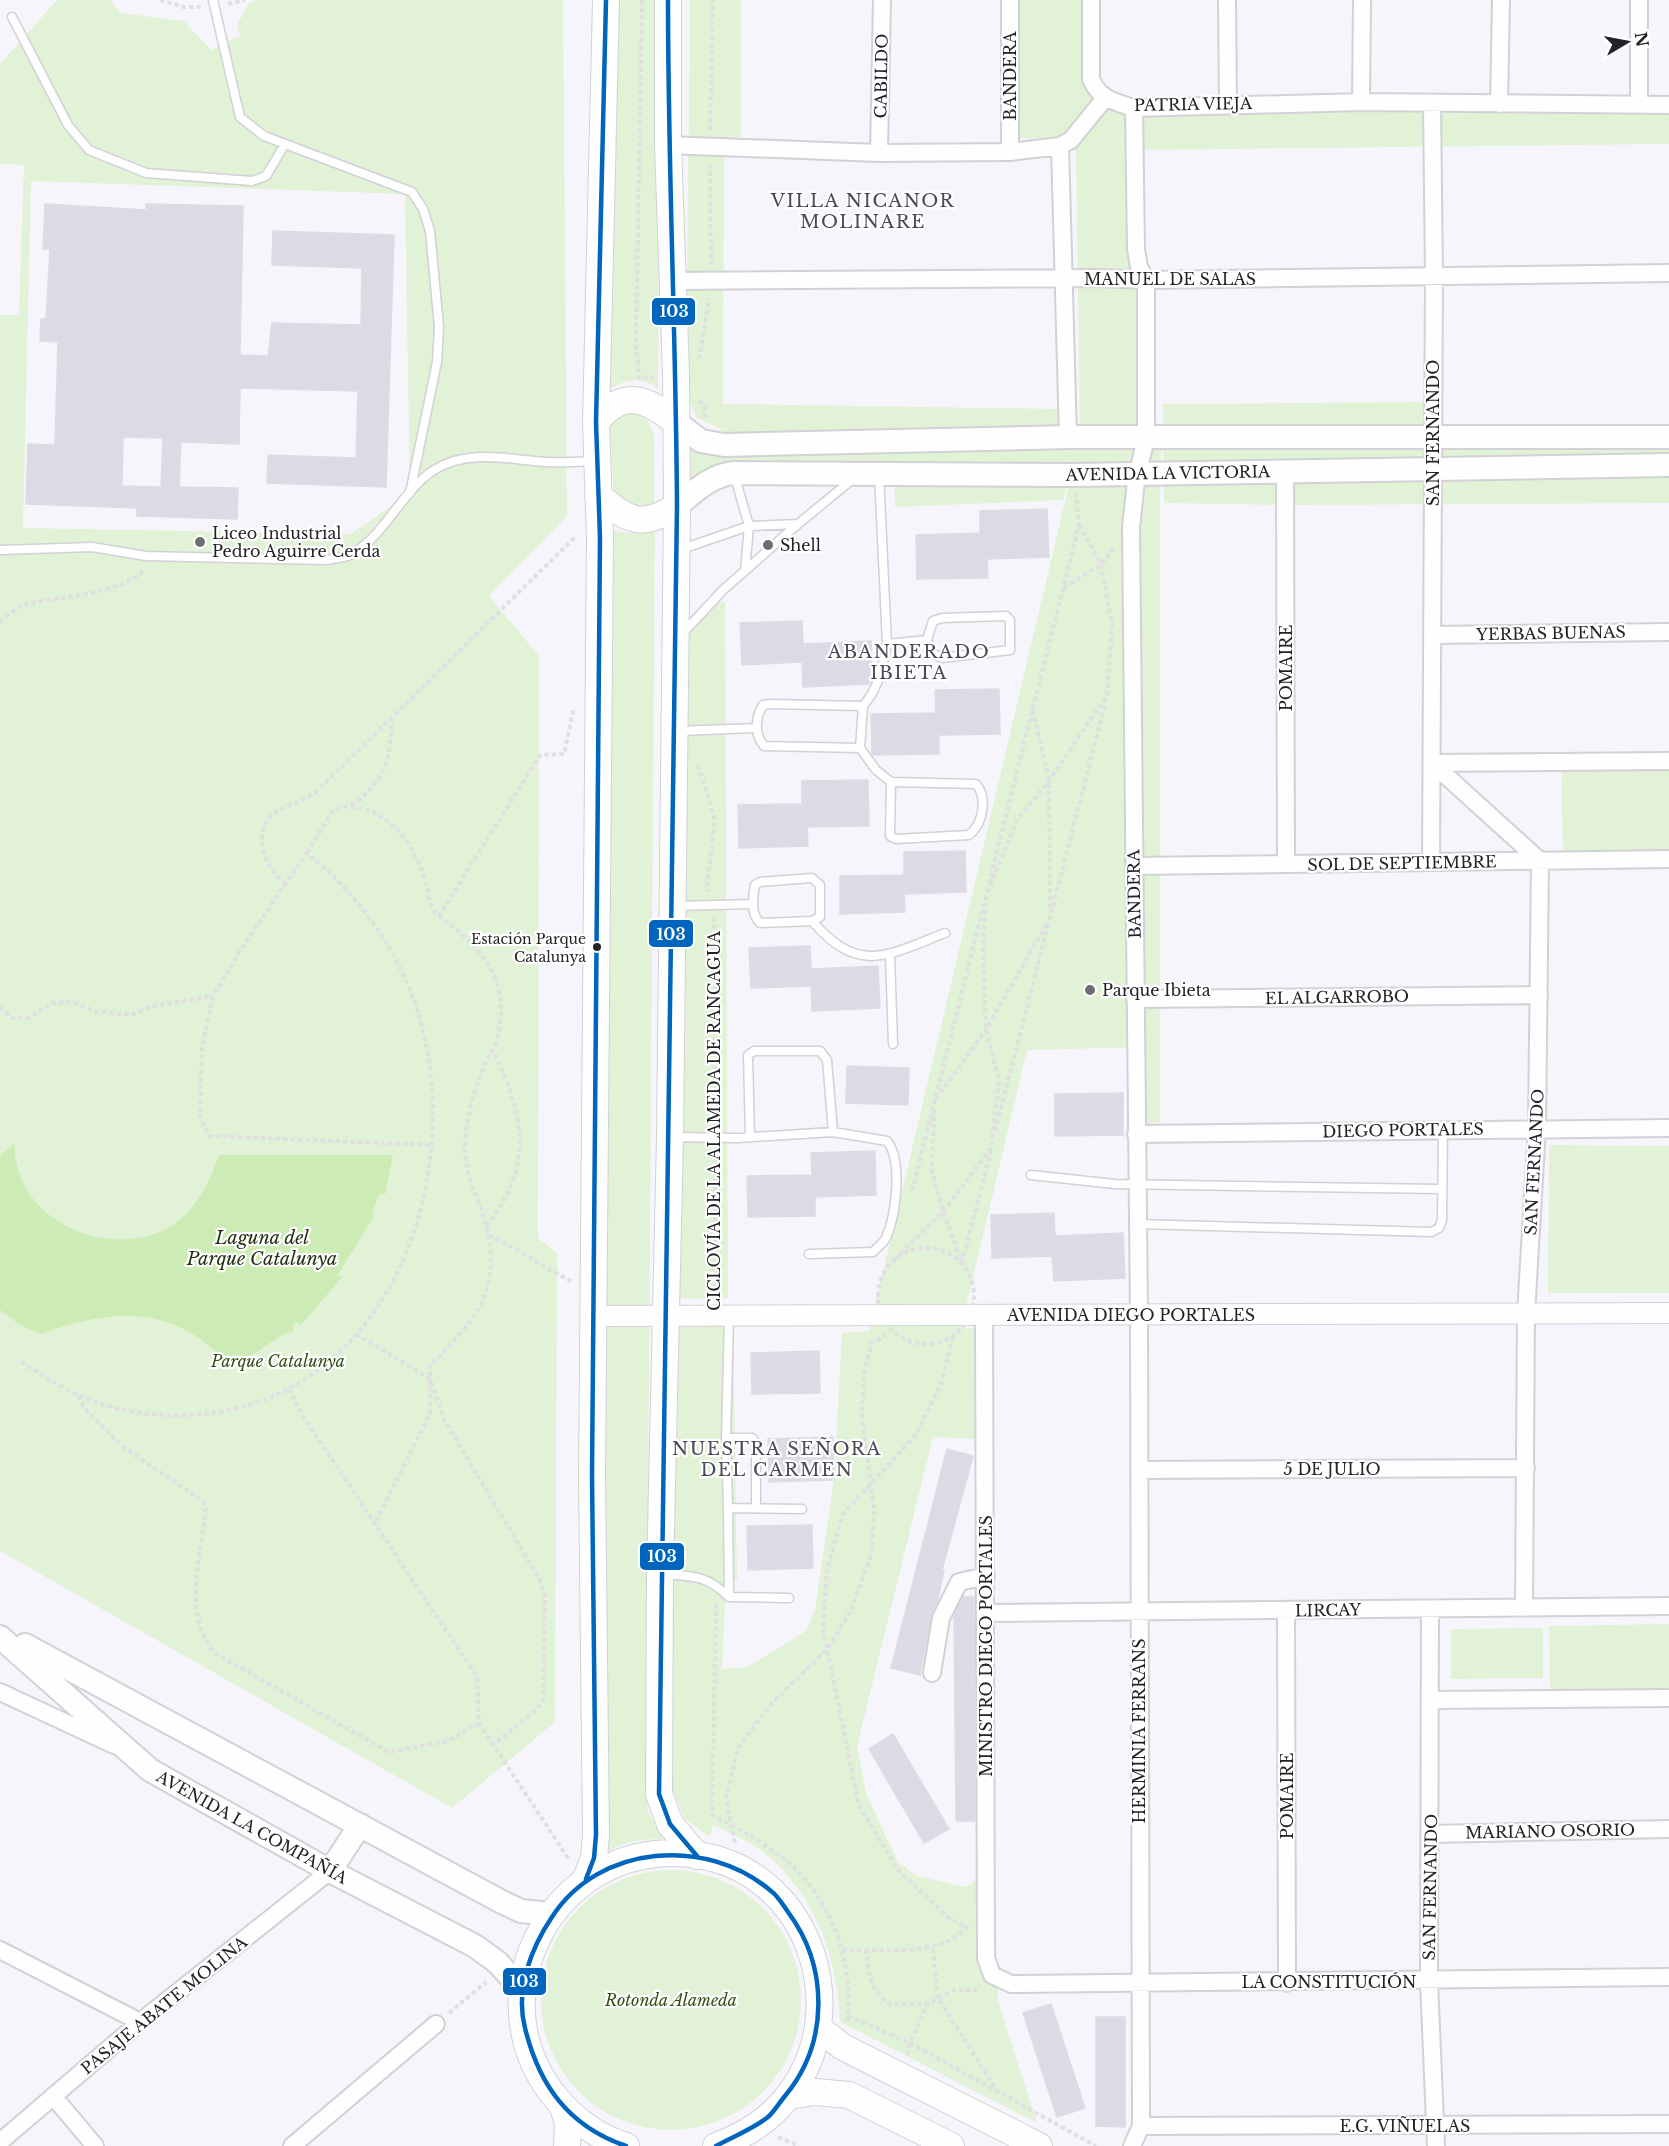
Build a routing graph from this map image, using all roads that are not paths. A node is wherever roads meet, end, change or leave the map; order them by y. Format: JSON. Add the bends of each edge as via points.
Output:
{"nodes":[{"id":1,"x":213,"y":0,"type":"edge"},
{"id":2,"x":606,"y":0,"type":"edge"},
{"id":3,"x":668,"y":0,"type":"edge"},
{"id":4,"x":882,"y":0,"type":"edge"},
{"id":5,"x":1010,"y":0,"type":"edge"},
{"id":6,"x":1091,"y":0,"type":"edge"},
{"id":7,"x":1227,"y":0,"type":"edge"},
{"id":8,"x":1362,"y":0,"type":"edge"},
{"id":9,"x":1501,"y":0,"type":"edge"},
{"id":10,"x":1639,"y":0,"type":"edge"},
{"id":11,"x":12,"y":18,"type":"dead end"},
{"id":12,"x":1105,"y":98,"type":"junction"},
{"id":13,"x":1361,"y":102,"type":"junction"},
{"id":14,"x":1432,"y":103,"type":"junction"},
{"id":15,"x":1228,"y":104,"type":"junction"},
{"id":16,"x":1499,"y":104,"type":"junction"},
{"id":17,"x":1639,"y":104,"type":"junction"},
{"id":18,"x":1669,"y":105,"type":"edge"},
{"id":19,"x":1134,"y":108,"type":"junction"},
{"id":20,"x":285,"y":144,"type":"junction"},
{"id":21,"x":668,"y":145,"type":"junction"},
{"id":22,"x":1060,"y":146,"type":"junction"},
{"id":23,"x":1010,"y":152,"type":"junction"},
{"id":24,"x":879,"y":153,"type":"junction"},
{"id":25,"x":1669,"y":273,"type":"edge"},
{"id":26,"x":1434,"y":276,"type":"junction"},
{"id":27,"x":1065,"y":279,"type":"junction"},
{"id":28,"x":671,"y":280,"type":"junction"},
{"id":29,"x":1146,"y":280,"type":"junction"},
{"id":30,"x":596,"y":422,"type":"junction"},
{"id":31,"x":685,"y":430,"type":"junction"},
{"id":32,"x":1068,"y":437,"type":"junction"},
{"id":33,"x":1669,"y":437,"type":"edge"},
{"id":34,"x":1146,"y":438,"type":"junction"},
{"id":35,"x":1433,"y":439,"type":"junction"},
{"id":36,"x":597,"y":461,"type":"junction"},
{"id":37,"x":1669,"y":465,"type":"edge"},
{"id":38,"x":1433,"y":470,"type":"junction"},
{"id":39,"x":1285,"y":472,"type":"junction"},
{"id":40,"x":734,"y":473,"type":"junction"},
{"id":41,"x":1138,"y":473,"type":"junction"},
{"id":42,"x":869,"y":474,"type":"junction"},
{"id":43,"x":410,"y":493,"type":"junction"},
{"id":44,"x":598,"y":505,"type":"junction"},
{"id":45,"x":677,"y":506,"type":"junction"},
{"id":46,"x":798,"y":524,"type":"junction"},
{"id":47,"x":749,"y":526,"type":"junction"},
{"id":48,"x":0,"y":549,"type":"edge"},
{"id":49,"x":677,"y":551,"type":"junction"},
{"id":50,"x":745,"y":571,"type":"junction"},
{"id":51,"x":1669,"y":632,"type":"edge"},
{"id":52,"x":1432,"y":635,"type":"junction"},
{"id":53,"x":927,"y":640,"type":"junction"},
{"id":54,"x":675,"y":644,"type":"junction"},
{"id":55,"x":887,"y":644,"type":"junction"},
{"id":56,"x":863,"y":706,"type":"junction"},
{"id":57,"x":756,"y":728,"type":"junction"},
{"id":58,"x":687,"y":730,"type":"junction"},
{"id":59,"x":860,"y":748,"type":"junction"},
{"id":60,"x":1669,"y":761,"type":"edge"},
{"id":61,"x":1432,"y":763,"type":"junction"},
{"id":62,"x":891,"y":782,"type":"junction"},
{"id":63,"x":1669,"y":859,"type":"edge"},
{"id":64,"x":1540,"y":861,"type":"junction"},
{"id":65,"x":1431,"y":862,"type":"junction"},
{"id":66,"x":1286,"y":864,"type":"junction"},
{"id":67,"x":1134,"y":866,"type":"junction"},
{"id":68,"x":752,"y":904,"type":"junction"},
{"id":69,"x":671,"y":906,"type":"junction"},
{"id":70,"x":812,"y":921,"type":"junction"},
{"id":71,"x":945,"y":933,"type":"dead end"},
{"id":72,"x":890,"y":954,"type":"junction"},
{"id":73,"x":1539,"y":995,"type":"junction"},
{"id":74,"x":1135,"y":999,"type":"junction"},
{"id":75,"x":892,"y":1044,"type":"dead end"},
{"id":76,"x":1538,"y":1128,"type":"junction"},
{"id":77,"x":1669,"y":1128,"type":"edge"},
{"id":78,"x":1443,"y":1129,"type":"junction"},
{"id":79,"x":833,"y":1132,"type":"junction"},
{"id":80,"x":1136,"y":1134,"type":"junction"},
{"id":81,"x":670,"y":1137,"type":"junction"},
{"id":82,"x":750,"y":1137,"type":"junction"},
{"id":83,"x":1031,"y":1175,"type":"dead end"},
{"id":84,"x":1137,"y":1185,"type":"junction"},
{"id":85,"x":1440,"y":1190,"type":"junction"},
{"id":86,"x":1138,"y":1224,"type":"junction"},
{"id":87,"x":809,"y":1254,"type":"dead end"},
{"id":88,"x":593,"y":1304,"type":"junction"},
{"id":89,"x":1669,"y":1313,"type":"edge"},
{"id":90,"x":1526,"y":1314,"type":"junction"},
{"id":91,"x":984,"y":1315,"type":"junction"},
{"id":92,"x":1139,"y":1315,"type":"junction"},
{"id":93,"x":665,"y":1316,"type":"junction"},
{"id":94,"x":722,"y":1316,"type":"junction"},
{"id":95,"x":726,"y":1438,"type":"junction"},
{"id":96,"x":1526,"y":1468,"type":"junction"},
{"id":97,"x":1139,"y":1470,"type":"junction"},
{"id":98,"x":728,"y":1508,"type":"junction"},
{"id":99,"x":756,"y":1508,"type":"junction"},
{"id":100,"x":802,"y":1509,"type":"dead end"},
{"id":101,"x":660,"y":1574,"type":"junction"},
{"id":102,"x":986,"y":1576,"type":"junction"},
{"id":103,"x":729,"y":1598,"type":"junction"},
{"id":104,"x":789,"y":1598,"type":"dead end"},
{"id":105,"x":1669,"y":1606,"type":"edge"},
{"id":106,"x":1524,"y":1608,"type":"junction"},
{"id":107,"x":1430,"y":1609,"type":"junction"},
{"id":108,"x":1286,"y":1610,"type":"junction"},
{"id":109,"x":1140,"y":1611,"type":"junction"},
{"id":110,"x":986,"y":1613,"type":"junction"},
{"id":111,"x":0,"y":1632,"type":"edge"},
{"id":112,"x":0,"y":1637,"type":"edge"},
{"id":113,"x":932,"y":1673,"type":"dead end"},
{"id":114,"x":0,"y":1692,"type":"edge"},
{"id":115,"x":1669,"y":1698,"type":"edge"},
{"id":116,"x":1431,"y":1700,"type":"junction"},
{"id":117,"x":125,"y":1750,"type":"junction"},
{"id":118,"x":360,"y":1825,"type":"junction"},
{"id":119,"x":1669,"y":1828,"type":"edge"},
{"id":120,"x":1431,"y":1833,"type":"junction"},
{"id":121,"x":697,"y":1856,"type":"junction"},
{"id":122,"x":330,"y":1871,"type":"junction"},
{"id":123,"x":586,"y":1880,"type":"junction"},
{"id":124,"x":550,"y":1914,"type":"junction"},
{"id":125,"x":0,"y":1950,"type":"edge"},
{"id":126,"x":992,"y":1975,"type":"joint"},
{"id":127,"x":1669,"y":1977,"type":"edge"},
{"id":128,"x":1139,"y":1981,"type":"junction"},
{"id":129,"x":1429,"y":1981,"type":"junction"},
{"id":130,"x":1287,"y":1983,"type":"junction"},
{"id":131,"x":522,"y":1990,"type":"junction"},
{"id":132,"x":140,"y":2022,"type":"junction"},
{"id":133,"x":436,"y":2024,"type":"road end"},
{"id":134,"x":818,"y":2028,"type":"junction"},
{"id":135,"x":53,"y":2096,"type":"junction"},
{"id":136,"x":788,"y":2096,"type":"junction"},
{"id":137,"x":563,"y":2107,"type":"junction"},
{"id":138,"x":1669,"y":2124,"type":"edge"},
{"id":139,"x":1141,"y":2126,"type":"junction"},
{"id":140,"x":1436,"y":2126,"type":"junction"},
{"id":141,"x":0,"y":2142,"type":"edge"},
{"id":142,"x":95,"y":2146,"type":"edge"},
{"id":143,"x":292,"y":2146,"type":"edge"},
{"id":144,"x":567,"y":2146,"type":"edge"},
{"id":145,"x":626,"y":2146,"type":"edge"},
{"id":146,"x":716,"y":2146,"type":"edge"},
{"id":147,"x":951,"y":2146,"type":"edge"},
{"id":148,"x":1039,"y":2146,"type":"edge"},
{"id":149,"x":1132,"y":2146,"type":"edge"},
{"id":150,"x":1436,"y":2146,"type":"edge"}],
"edges":[{"from":1,"to":20,"type":"lane","via":[[240,117],[264,136]]},
{"from":2,"to":30,"type":"main road"},
{"from":3,"to":21,"type":"main road"},
{"from":4,"to":24,"type":"street","name":"CABILDO"},
{"from":5,"to":23,"type":"street","name":"BANDERA"},
{"from":6,"to":12,"type":"street","via":[[1091,79]]},
{"from":7,"to":15,"type":"street"},
{"from":8,"to":13,"type":"street"},
{"from":9,"to":16,"type":"street"},
{"from":10,"to":17,"type":"street"},
{"from":11,"to":20,"type":"lane","via":[[68,125],[89,150],[146,173],[252,181],[266,176]]},
{"from":12,"to":19,"type":"street","name":"PATRIA VIEJA"},
{"from":12,"to":22,"type":"street","via":[[1071,140]]},
{"from":13,"to":14,"type":"street","name":"PATRIA VIEJA"},
{"from":13,"to":15,"type":"street","name":"PATRIA VIEJA"},
{"from":14,"to":16,"type":"street","name":"PATRIA VIEJA"},
{"from":14,"to":26,"type":"street","name":"SAN FERNANDO"},
{"from":15,"to":19,"type":"street","name":"PATRIA VIEJA"},
{"from":16,"to":17,"type":"street","name":"PATRIA VIEJA"},
{"from":17,"to":18,"type":"street","name":"PATRIA VIEJA"},
{"from":19,"to":29,"type":"street","name":"BANDERA","via":[[1136,249]]},
{"from":20,"to":43,"type":"lane","via":[[412,192],[423,209],[430,231],[439,327],[437,362]]},
{"from":21,"to":24,"type":"street"},
{"from":21,"to":28,"type":"main road"},
{"from":22,"to":23,"type":"street"},
{"from":22,"to":27,"type":"street"},
{"from":23,"to":24,"type":"street"},
{"from":25,"to":26,"type":"street","name":"MANUEL DE SALAS"},
{"from":26,"to":29,"type":"street","name":"MANUEL DE SALAS"},
{"from":26,"to":35,"type":"street","name":"SAN FERNANDO"},
{"from":27,"to":28,"type":"street","name":"MANUEL DE SALAS"},
{"from":27,"to":29,"type":"street","name":"MANUEL DE SALAS"},
{"from":27,"to":32,"type":"street"},
{"from":28,"to":31,"type":"main road","via":[[686,373]]},
{"from":29,"to":34,"type":"street","name":"BANDERA"},
{"from":30,"to":31,"type":"main road","via":[[616,404],[640,399],[655,405]]},
{"from":30,"to":36,"type":"main road"},
{"from":31,"to":32,"type":"main road","name":"AVENIDA LA VICTORIA","via":[[701,441],[724,445]]},
{"from":31,"to":45,"type":"main road"},
{"from":32,"to":34,"type":"main road","name":"AVENIDA LA VICTORIA"},
{"from":33,"to":35,"type":"main road","name":"AVENIDA LA VICTORIA"},
{"from":34,"to":35,"type":"main road","name":"AVENIDA LA VICTORIA"},
{"from":34,"to":41,"type":"street","name":"BANDERA"},
{"from":35,"to":38,"type":"street","name":"SAN FERNANDO"},
{"from":36,"to":43,"type":"lane","via":[[472,458],[434,470]]},
{"from":36,"to":44,"type":"main road"},
{"from":37,"to":38,"type":"main road","name":"AVENIDA LA VICTORIA"},
{"from":38,"to":39,"type":"main road","name":"AVENIDA LA VICTORIA"},
{"from":38,"to":52,"type":"street","name":"SAN FERNANDO"},
{"from":39,"to":41,"type":"main road","name":"AVENIDA LA VICTORIA"},
{"from":39,"to":66,"type":"street","name":"POMAIRE"},
{"from":40,"to":42,"type":"main road","name":"AVENIDA LA VICTORIA"},
{"from":40,"to":45,"type":"main road","name":"AVENIDA LA VICTORIA","via":[[702,486]]},
{"from":40,"to":47,"type":"lane"},
{"from":41,"to":42,"type":"main road","name":"AVENIDA LA VICTORIA"},
{"from":41,"to":67,"type":"street","name":"BANDERA","via":[[1131,527]]},
{"from":42,"to":46,"type":"lane"},
{"from":42,"to":55,"type":"lane"},
{"from":43,"to":48,"type":"lane","via":[[368,540],[348,556],[327,560],[146,556],[92,546]]},
{"from":44,"to":45,"type":"main road","via":[[639,521],[658,517]]},
{"from":44,"to":88,"type":"main road"},
{"from":45,"to":49,"type":"main road"},
{"from":46,"to":47,"type":"lane"},
{"from":46,"to":50,"type":"lane"},
{"from":47,"to":49,"type":"lane"},
{"from":47,"to":50,"type":"lane"},
{"from":49,"to":54,"type":"main road"},
{"from":50,"to":54,"type":"lane","via":[[699,613]]},
{"from":51,"to":52,"type":"street","name":"YERBAS BUENAS"},
{"from":52,"to":61,"type":"street","name":"SAN FERNANDO"},
{"from":53,"to":53,"type":"lane","via":[[932,653],[942,658],[1004,653],[1012,644],[1010,620],[1006,616],[942,618],[933,621]]},
{"from":53,"to":55,"type":"lane"},
{"from":54,"to":58,"type":"main road"},
{"from":55,"to":56,"type":"lane","via":[[880,679]]},
{"from":56,"to":57,"type":"lane","via":[[763,705]]},
{"from":56,"to":59,"type":"lane"},
{"from":57,"to":58,"type":"lane"},
{"from":57,"to":59,"type":"lane","via":[[760,741],[770,747]]},
{"from":58,"to":69,"type":"main road"},
{"from":59,"to":62,"type":"lane"},
{"from":60,"to":61,"type":"street"},
{"from":61,"to":64,"type":"street"},
{"from":61,"to":65,"type":"street","name":"SAN FERNANDO"},
{"from":62,"to":62,"type":"lane","via":[[890,836],[896,839],[969,835],[982,820],[980,789],[976,784]]},
{"from":63,"to":64,"type":"street","name":"SOL DE SEPTIEMBRE"},
{"from":64,"to":65,"type":"street","name":"SOL DE SEPTIEMBRE"},
{"from":64,"to":73,"type":"street","name":"SAN FERNANDO"},
{"from":65,"to":66,"type":"street","name":"SOL DE SEPTIEMBRE"},
{"from":66,"to":67,"type":"street","name":"SOL DE SEPTIEMBRE"},
{"from":67,"to":74,"type":"street","name":"BANDERA"},
{"from":68,"to":69,"type":"lane"},
{"from":68,"to":70,"type":"lane","via":[[760,923]]},
{"from":68,"to":70,"type":"lane","via":[[754,885],[760,882],[812,878],[820,885],[820,917]]},
{"from":69,"to":81,"type":"main road"},
{"from":70,"to":72,"type":"lane","via":[[830,942],[852,955]]},
{"from":71,"to":72,"type":"lane"},
{"from":72,"to":75,"type":"lane"},
{"from":73,"to":74,"type":"street","name":"EL ALGARROBO"},
{"from":73,"to":76,"type":"street","name":"SAN FERNANDO"},
{"from":74,"to":80,"type":"street","name":"BANDERA"},
{"from":76,"to":77,"type":"street","name":"DIEGO PORTALES"},
{"from":76,"to":78,"type":"street","name":"DIEGO PORTALES"},
{"from":76,"to":90,"type":"street","name":"SAN FERNANDO"},
{"from":78,"to":80,"type":"street","name":"DIEGO PORTALES"},
{"from":78,"to":85,"type":"lane"},
{"from":79,"to":82,"type":"lane"},
{"from":79,"to":82,"type":"lane","via":[[826,1060],[820,1051],[754,1051],[746,1062]]},
{"from":79,"to":87,"type":"lane","via":[[887,1141],[894,1149],[897,1164],[892,1222],[885,1241],[873,1252]]},
{"from":80,"to":84,"type":"street","name":"BANDERA"},
{"from":81,"to":82,"type":"lane"},
{"from":81,"to":93,"type":"main road"},
{"from":83,"to":84,"type":"lane"},
{"from":84,"to":85,"type":"lane"},
{"from":84,"to":86,"type":"street","name":"BANDERA"},
{"from":85,"to":86,"type":"lane","via":[[1442,1220],[1439,1228],[1431,1232]]},
{"from":86,"to":92,"type":"street","name":"BANDERA"},
{"from":88,"to":93,"type":"street","name":"AVENIDA DIEGO PORTALES"},
{"from":88,"to":123,"type":"main road","via":[[596,1835],[594,1858]]},
{"from":89,"to":90,"type":"street","name":"AVENIDA DIEGO PORTALES"},
{"from":90,"to":92,"type":"street","name":"AVENIDA DIEGO PORTALES"},
{"from":90,"to":96,"type":"street","name":"SAN FERNANDO"},
{"from":91,"to":92,"type":"street","name":"AVENIDA DIEGO PORTALES"},
{"from":91,"to":94,"type":"street","name":"AVENIDA DIEGO PORTALES"},
{"from":91,"to":102,"type":"street","name":"MINISTRO DIEGO PORTALES"},
{"from":92,"to":97,"type":"street","name":"HERMINIA FERRANS"},
{"from":93,"to":94,"type":"street","name":"AVENIDA DIEGO PORTALES"},
{"from":93,"to":101,"type":"main road"},
{"from":94,"to":95,"type":"lane"},
{"from":95,"to":98,"type":"lane"},
{"from":95,"to":99,"type":"lane","via":[[752,1437],[756,1443]]},
{"from":96,"to":97,"type":"street","name":"5 DE JULIO"},
{"from":96,"to":106,"type":"street","name":"SAN FERNANDO"},
{"from":97,"to":109,"type":"street","name":"HERMINIA FERRANS"},
{"from":98,"to":99,"type":"lane"},
{"from":98,"to":103,"type":"lane"},
{"from":99,"to":100,"type":"lane"},
{"from":101,"to":103,"type":"lane","via":[[696,1576],[716,1584]]},
{"from":101,"to":121,"type":"main road","via":[[659,1794],[670,1824]]},
{"from":102,"to":110,"type":"street","name":"MINISTRO DIEGO PORTALES"},
{"from":102,"to":113,"type":"street","via":[[959,1582],[941,1618]]},
{"from":103,"to":104,"type":"lane"},
{"from":105,"to":106,"type":"street","name":"LIRCAY"},
{"from":106,"to":107,"type":"street","name":"LIRCAY"},
{"from":107,"to":108,"type":"street","name":"LIRCAY"},
{"from":107,"to":116,"type":"street","name":"SAN FERNANDO"},
{"from":108,"to":109,"type":"street","name":"LIRCAY"},
{"from":108,"to":130,"type":"street","name":"POMAIRE"},
{"from":109,"to":110,"type":"street","name":"LIRCAY"},
{"from":109,"to":128,"type":"street","name":"HERMINIA FERRANS"},
{"from":110,"to":126,"type":"street","name":"MINISTRO DIEGO PORTALES","via":[[986,1958]]},
{"from":111,"to":118,"type":"main road"},
{"from":112,"to":117,"type":"main road","name":"AVENIDA LA COMPAÑÍA"},
{"from":114,"to":117,"type":"street"},
{"from":115,"to":116,"type":"street"},
{"from":116,"to":120,"type":"street","name":"SAN FERNANDO"},
{"from":117,"to":122,"type":"main road","name":"AVENIDA LA COMPAÑÍA","via":[[175,1786]]},
{"from":118,"to":122,"type":"main road"},
{"from":118,"to":124,"type":"main road","via":[[521,1911]]},
{"from":119,"to":120,"type":"street","name":"MARIANO OSORIO"},
{"from":120,"to":129,"type":"street","name":"SAN FERNANDO"},
{"from":121,"to":123,"type":"main road","via":[[651,1855],[628,1860]]},
{"from":121,"to":134,"type":"main road","via":[[740,1870],[782,1903],[802,1933],[818,1975]]},
{"from":122,"to":131,"type":"main road","name":"AVENIDA LA COMPAÑÍA","via":[[475,1946]]},
{"from":122,"to":132,"type":"street","name":"PASAJE ABATE MOLINA"},
{"from":123,"to":124,"type":"main road"},
{"from":124,"to":131,"type":"main road","via":[[531,1950]]},
{"from":125,"to":132,"type":"street"},
{"from":126,"to":128,"type":"street","name":"LA CONSTITUCIÓN","via":[[1011,1984]]},
{"from":127,"to":129,"type":"street","name":"LA CONSTITUCIÓN"},
{"from":128,"to":130,"type":"street","name":"LA CONSTITUCIÓN"},
{"from":128,"to":139,"type":"street","name":"HERMINIA FERRANS"},
{"from":129,"to":130,"type":"street","name":"LA CONSTITUCIÓN"},
{"from":129,"to":140,"type":"street","name":"SAN FERNANDO"},
{"from":131,"to":137,"type":"main road","via":[[524,2032],[530,2053]]},
{"from":132,"to":135,"type":"street","name":"PASAJE ABATE MOLINA"},
{"from":133,"to":143,"type":"street"},
{"from":134,"to":136,"type":"main road","via":[[808,2064]]},
{"from":134,"to":148,"type":"main road","via":[[843,2047]]},
{"from":135,"to":141,"type":"street","name":"PASAJE ABATE MOLINA"},
{"from":135,"to":142,"type":"street"},
{"from":136,"to":146,"type":"main road","via":[[753,2129]]},
{"from":136,"to":147,"type":"main road","via":[[821,2092],[849,2095]]},
{"from":137,"to":144,"type":"main road","via":[[568,2123]]},
{"from":137,"to":145,"type":"main road","via":[[598,2134]]},
{"from":138,"to":140,"type":"street","name":"E.G. VIÑUELAS"},
{"from":139,"to":140,"type":"street","name":"E.G. VIÑUELAS"},
{"from":139,"to":149,"type":"street","name":"HERMINIA FERRANS"},
{"from":140,"to":150,"type":"street","name":"SAN FERNANDO"}]}
